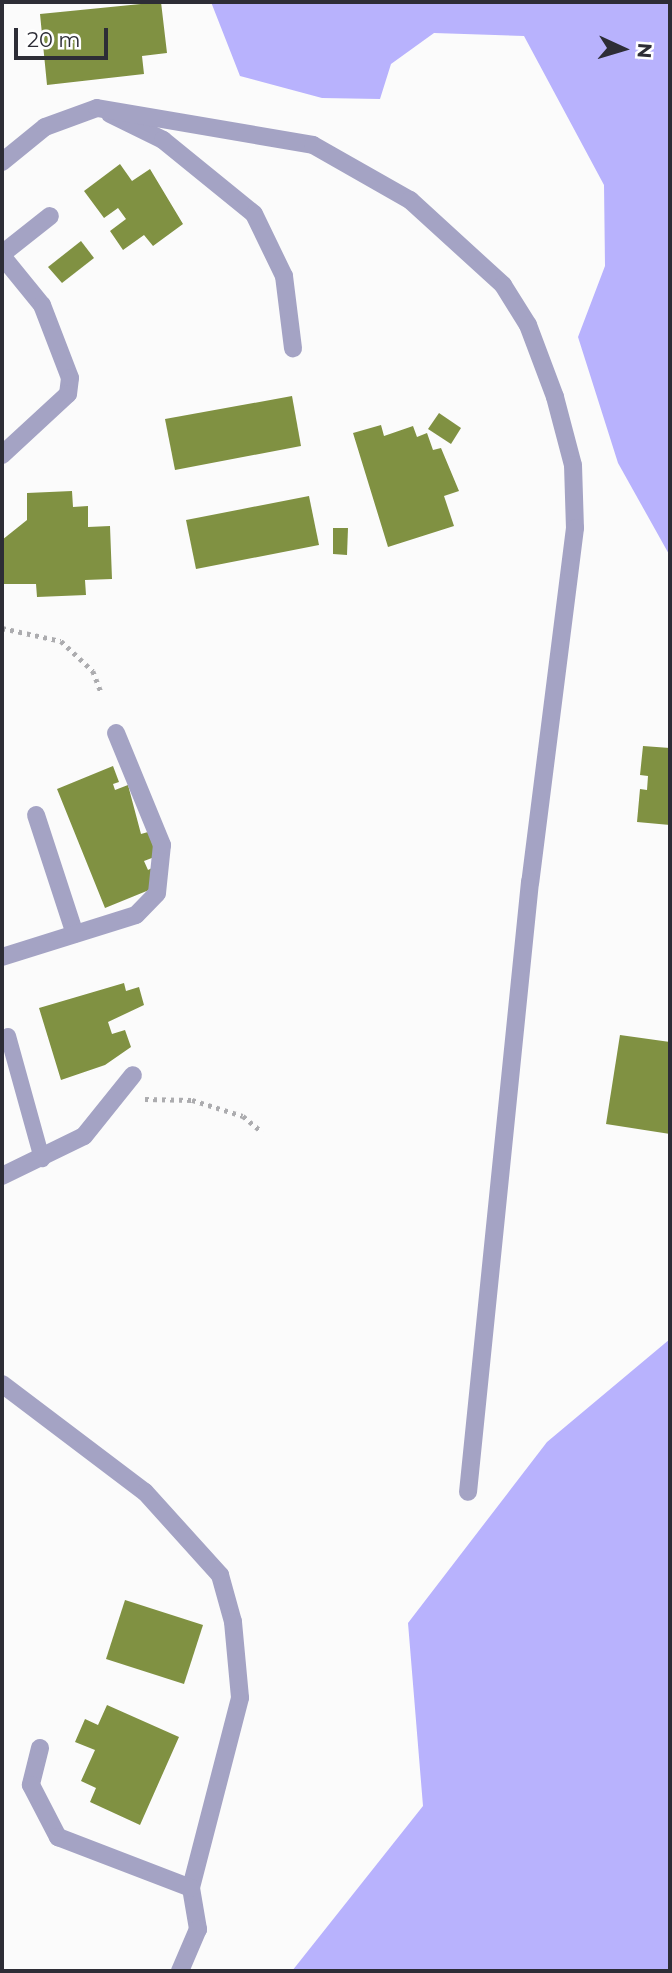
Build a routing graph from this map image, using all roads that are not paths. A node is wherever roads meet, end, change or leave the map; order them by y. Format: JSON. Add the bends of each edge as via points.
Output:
{"nodes":[{"id":1,"x":97,"y":108,"type":"junction"},
{"id":2,"x":2,"y":162,"type":"edge"},
{"id":3,"x":50,"y":216,"type":"dead end"},
{"id":4,"x":2,"y":255,"type":"edge"},
{"id":5,"x":293,"y":348,"type":"dead end"},
{"id":6,"x":2,"y":455,"type":"edge"},
{"id":7,"x":116,"y":733,"type":"dead end"},
{"id":8,"x":36,"y":815,"type":"dead end"},
{"id":9,"x":75,"y":934,"type":"junction"},
{"id":10,"x":2,"y":957,"type":"edge"},
{"id":11,"x":8,"y":1036,"type":"dead end"},
{"id":12,"x":133,"y":1075,"type":"dead end"},
{"id":13,"x":42,"y":1158,"type":"junction"},
{"id":14,"x":2,"y":1175,"type":"edge"},
{"id":15,"x":2,"y":1384,"type":"edge"},
{"id":16,"x":468,"y":1492,"type":"dead end"},
{"id":17,"x":40,"y":1748,"type":"dead end"},
{"id":18,"x":191,"y":1888,"type":"junction"},
{"id":19,"x":180,"y":1971,"type":"edge"}],
"edges":[{"from":1,"to":2,"type":"street","via":[[46,127]]},
{"from":1,"to":5,"type":"street","via":[[163,140],[254,214],[284,276]]},
{"from":1,"to":16,"type":"street","via":[[313,145],[410,200],[503,285],[528,325],[573,466],[575,528],[529,896]]},
{"from":3,"to":4,"type":"street"},
{"from":4,"to":6,"type":"street","via":[[42,305],[70,378],[68,394]]},
{"from":7,"to":9,"type":"street","via":[[162,845],[163,872],[149,907]]},
{"from":8,"to":9,"type":"street"},
{"from":9,"to":10,"type":"street"},
{"from":11,"to":13,"type":"lane"},
{"from":12,"to":13,"type":"street","via":[[84,1136]]},
{"from":13,"to":14,"type":"street"},
{"from":15,"to":18,"type":"street","via":[[145,1492],[220,1575],[233,1622],[240,1698]]},
{"from":17,"to":18,"type":"street","via":[[31,1785],[58,1837]]},
{"from":18,"to":19,"type":"street","via":[[198,1929]]}]}
